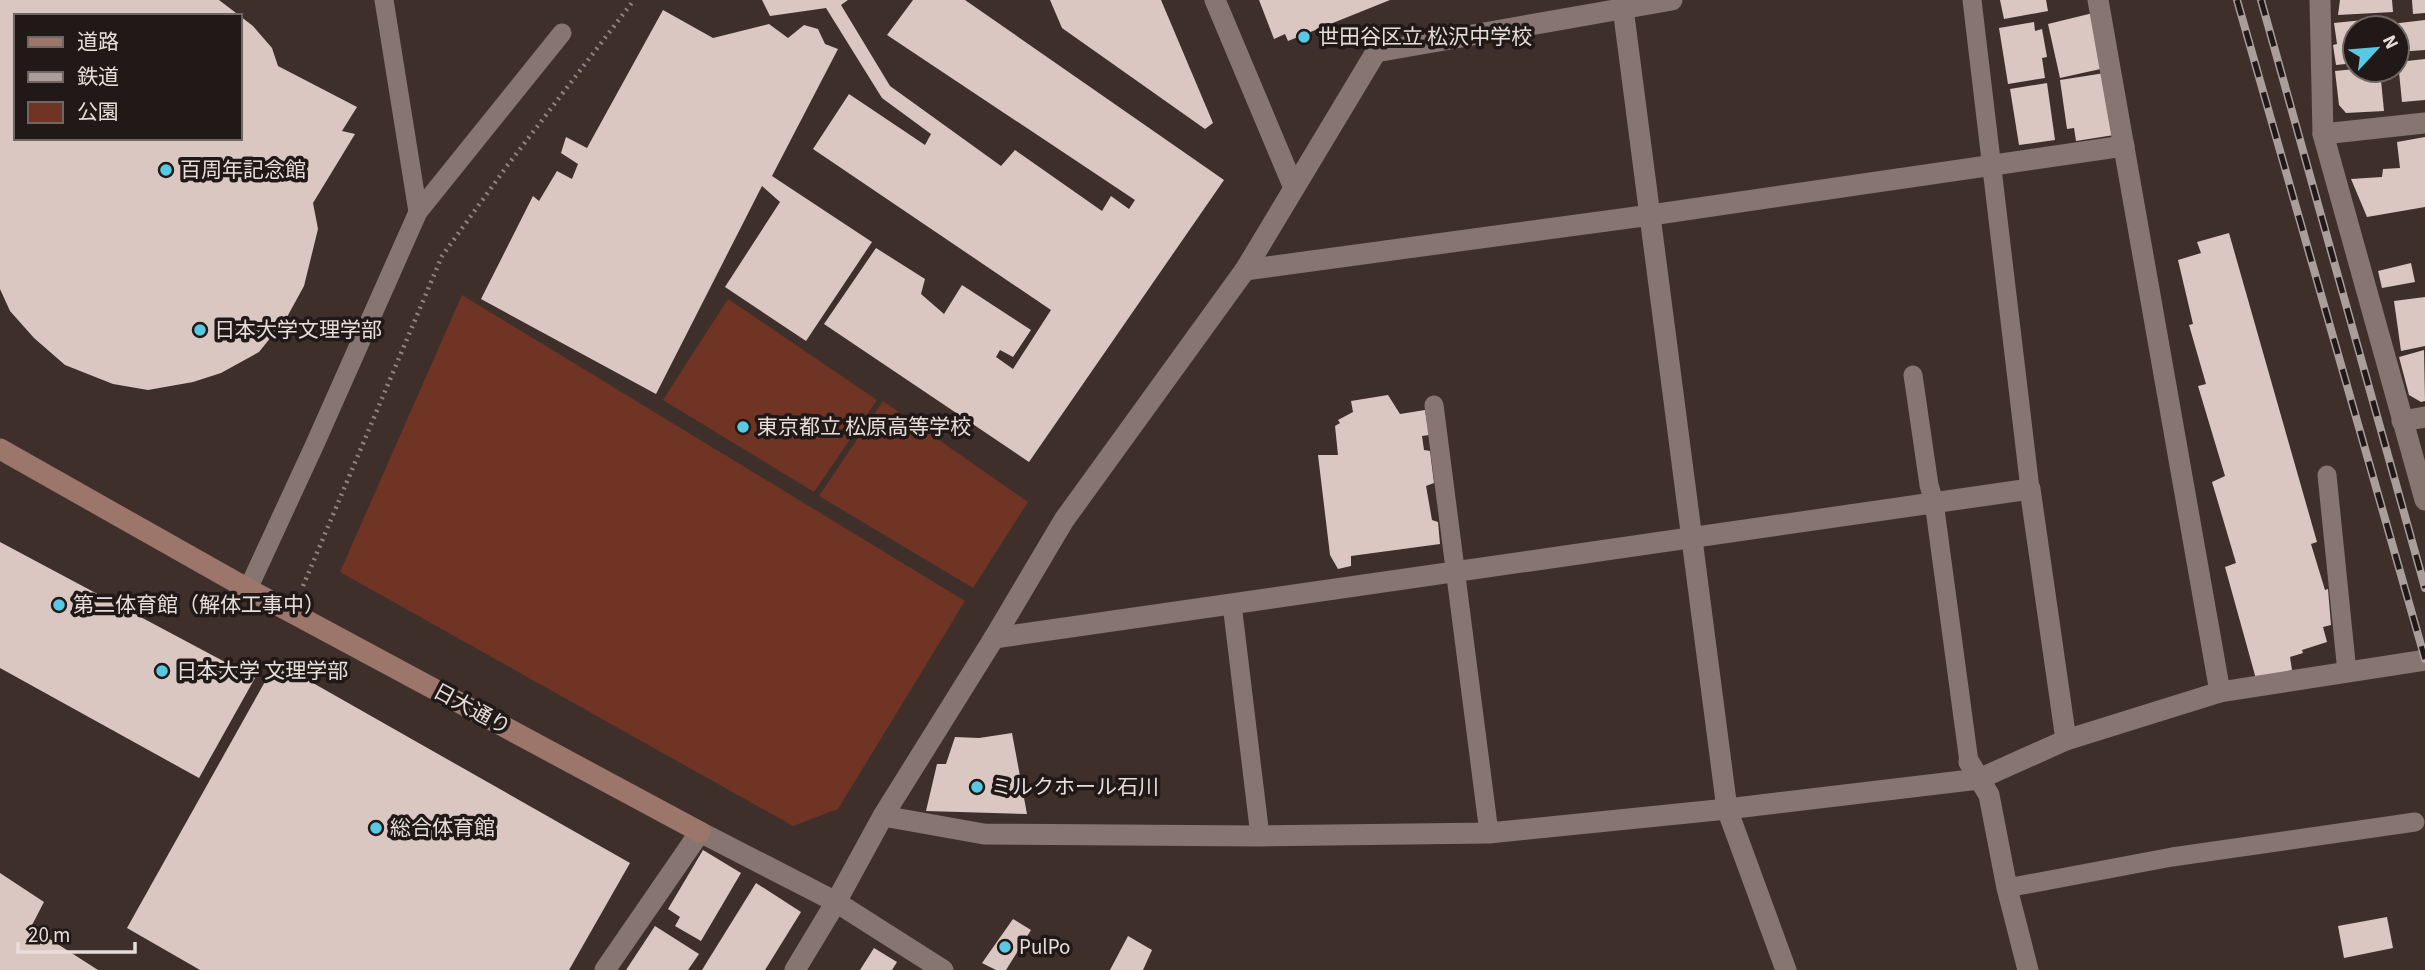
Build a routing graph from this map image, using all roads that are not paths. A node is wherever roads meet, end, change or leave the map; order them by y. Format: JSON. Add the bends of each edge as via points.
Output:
{"nodes":[{"id":1,"x":384,"y":0,"type":"edge"},
{"id":2,"x":1215,"y":0,"type":"edge"},
{"id":3,"x":1671,"y":0,"type":"edge"},
{"id":4,"x":1972,"y":0,"type":"edge"},
{"id":5,"x":2098,"y":0,"type":"edge"},
{"id":6,"x":2320,"y":0,"type":"edge"},
{"id":7,"x":1623,"y":8,"type":"junction"},
{"id":8,"x":562,"y":33,"type":"dead end"},
{"id":9,"x":2425,"y":123,"type":"edge"},
{"id":10,"x":2323,"y":134,"type":"junction"},
{"id":11,"x":2124,"y":146,"type":"junction"},
{"id":12,"x":1992,"y":167,"type":"junction"},
{"id":13,"x":1294,"y":188,"type":"junction"},
{"id":14,"x":418,"y":212,"type":"junction"},
{"id":15,"x":1651,"y":215,"type":"junction"},
{"id":16,"x":1245,"y":270,"type":"junction"},
{"id":17,"x":1913,"y":375,"type":"dead end"},
{"id":18,"x":1434,"y":405,"type":"dead end"},
{"id":19,"x":2425,"y":417,"type":"edge"},
{"id":20,"x":2402,"y":421,"type":"junction"},
{"id":21,"x":0,"y":449,"type":"edge"},
{"id":22,"x":2327,"y":475,"type":"dead end"},
{"id":23,"x":2030,"y":489,"type":"junction"},
{"id":24,"x":2425,"y":500,"type":"edge"},
{"id":25,"x":1934,"y":502,"type":"junction"},
{"id":26,"x":1693,"y":538,"type":"junction"},
{"id":27,"x":1456,"y":571,"type":"junction"},
{"id":28,"x":248,"y":589,"type":"junction"},
{"id":29,"x":1232,"y":604,"type":"junction"},
{"id":30,"x":994,"y":638,"type":"junction"},
{"id":31,"x":2416,"y":661,"type":"edge"},
{"id":32,"x":2347,"y":673,"type":"junction"},
{"id":33,"x":2220,"y":692,"type":"junction"},
{"id":34,"x":2066,"y":740,"type":"junction"},
{"id":35,"x":1974,"y":770,"type":"junction"},
{"id":36,"x":1727,"y":809,"type":"junction"},
{"id":37,"x":883,"y":816,"type":"junction"},
{"id":38,"x":2414,"y":822,"type":"dead end"},
{"id":39,"x":700,"y":832,"type":"junction"},
{"id":40,"x":1489,"y":833,"type":"junction"},
{"id":41,"x":1260,"y":836,"type":"junction"},
{"id":42,"x":2007,"y":888,"type":"junction"},
{"id":43,"x":836,"y":902,"type":"junction"},
{"id":44,"x":606,"y":970,"type":"edge"},
{"id":45,"x":794,"y":970,"type":"edge"},
{"id":46,"x":943,"y":970,"type":"edge"},
{"id":47,"x":1786,"y":970,"type":"edge"},
{"id":48,"x":2028,"y":970,"type":"edge"}],
"edges":[{"from":1,"to":14,"type":"lane"},
{"from":2,"to":13,"type":"street"},
{"from":3,"to":7,"type":"street"},
{"from":4,"to":12,"type":"lane"},
{"from":5,"to":11,"type":"street"},
{"from":6,"to":10,"type":"street"},
{"from":7,"to":13,"type":"street","via":[[1376,52]]},
{"from":7,"to":15,"type":"street"},
{"from":8,"to":14,"type":"lane"},
{"from":9,"to":10,"type":"street"},
{"from":10,"to":20,"type":"street"},
{"from":11,"to":12,"type":"street"},
{"from":11,"to":33,"type":"street"},
{"from":12,"to":15,"type":"street"},
{"from":12,"to":23,"type":"lane"},
{"from":13,"to":16,"type":"street"},
{"from":14,"to":28,"type":"lane"},
{"from":15,"to":16,"type":"street"},
{"from":15,"to":26,"type":"street"},
{"from":16,"to":30,"type":"street","via":[[1064,520]]},
{"from":17,"to":25,"type":"lane"},
{"from":18,"to":27,"type":"lane"},
{"from":19,"to":20,"type":"street"},
{"from":20,"to":24,"type":"street"},
{"from":21,"to":28,"type":"street","name":"日大通り"},
{"from":22,"to":32,"type":"lane"},
{"from":23,"to":25,"type":"street"},
{"from":23,"to":34,"type":"street"},
{"from":25,"to":26,"type":"street"},
{"from":25,"to":35,"type":"lane"},
{"from":26,"to":27,"type":"street"},
{"from":26,"to":36,"type":"street"},
{"from":27,"to":29,"type":"street"},
{"from":27,"to":40,"type":"lane"},
{"from":28,"to":39,"type":"street","name":"日大通り"},
{"from":29,"to":30,"type":"street"},
{"from":29,"to":41,"type":"lane"},
{"from":30,"to":37,"type":"street"},
{"from":31,"to":32,"type":"street"},
{"from":32,"to":33,"type":"street"},
{"from":33,"to":34,"type":"street"},
{"from":34,"to":35,"type":"street"},
{"from":35,"to":36,"type":"street"},
{"from":35,"to":42,"type":"street","via":[[1989,795]]},
{"from":36,"to":40,"type":"street"},
{"from":36,"to":47,"type":"street"},
{"from":37,"to":41,"type":"street","via":[[984,834]]},
{"from":37,"to":43,"type":"street"},
{"from":38,"to":42,"type":"lane","via":[[2172,857]]},
{"from":39,"to":43,"type":"street","name":"日大通り"},
{"from":39,"to":44,"type":"street"},
{"from":40,"to":41,"type":"street"},
{"from":42,"to":48,"type":"street"},
{"from":43,"to":45,"type":"street"},
{"from":43,"to":46,"type":"street","name":"日大通り"}]}
